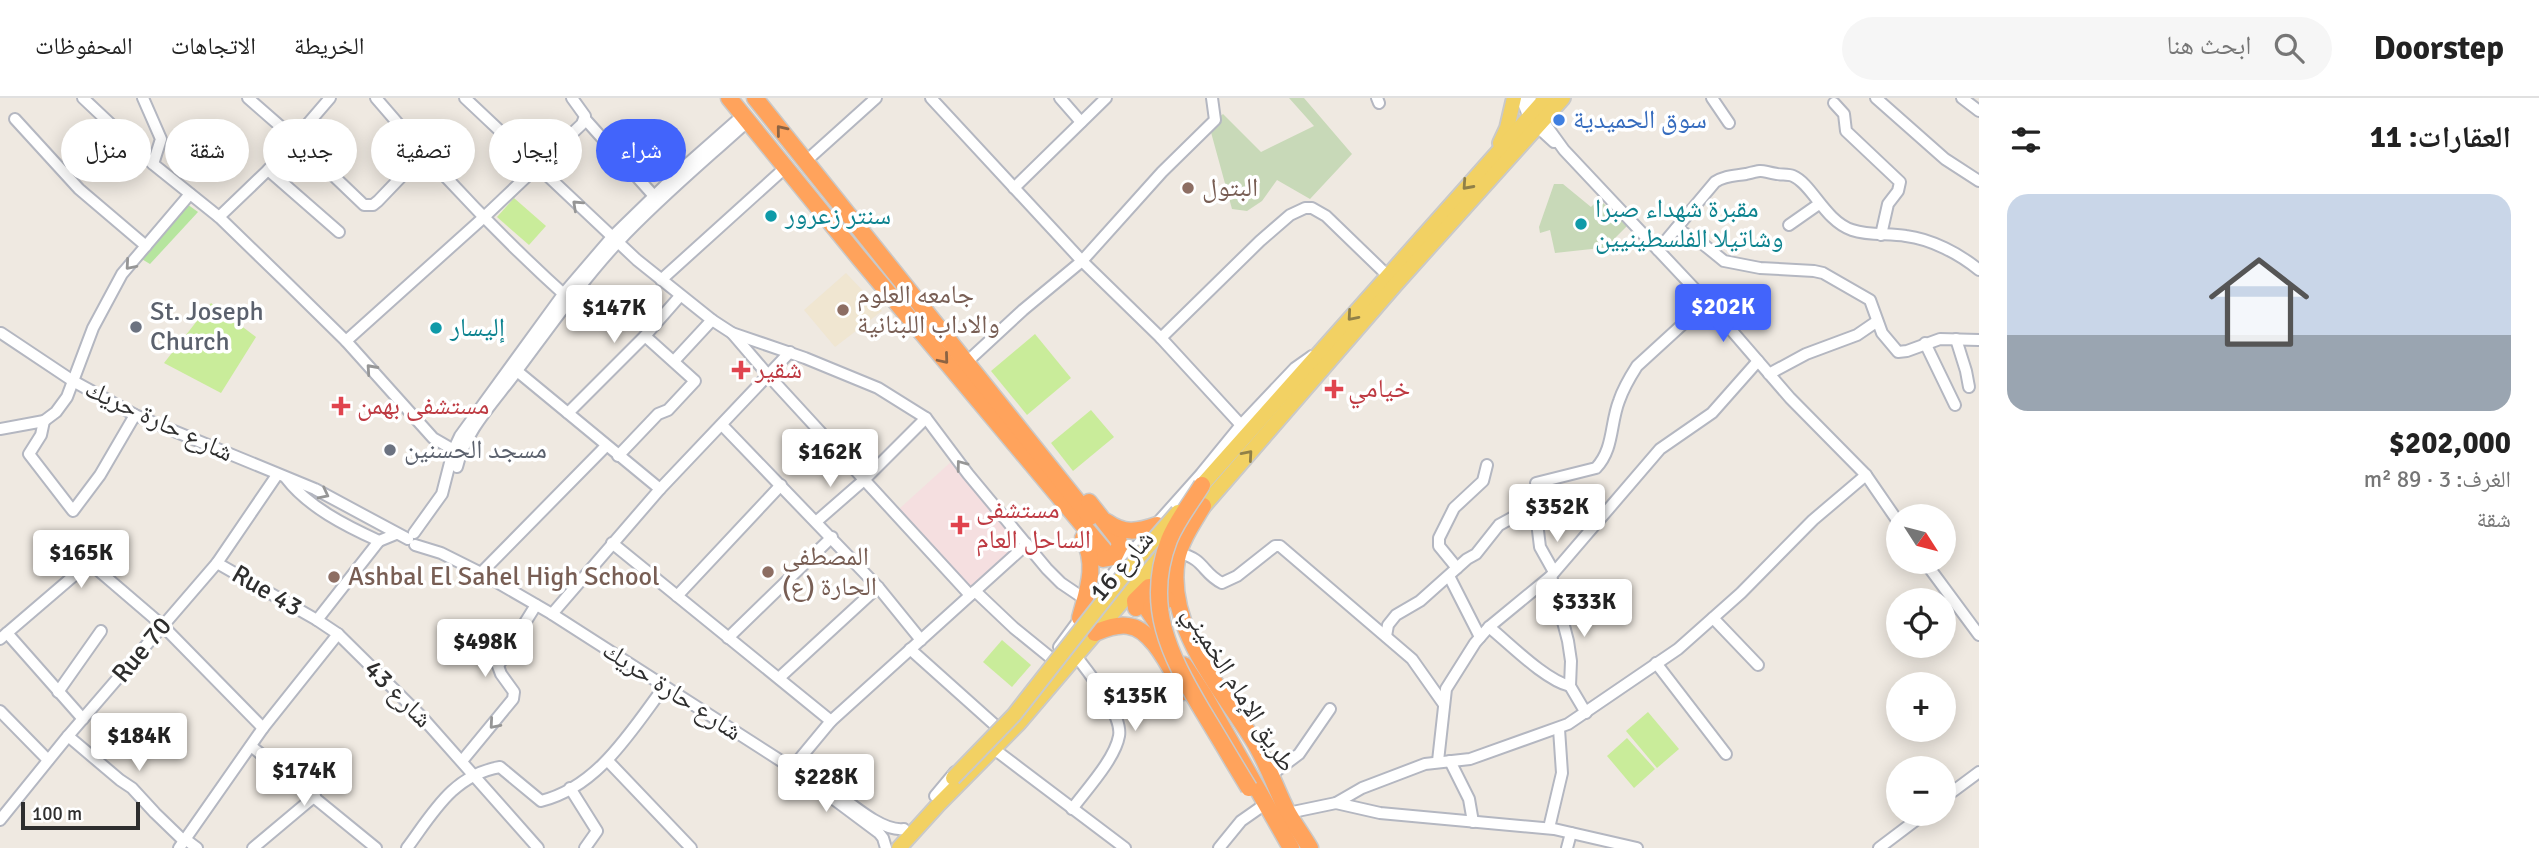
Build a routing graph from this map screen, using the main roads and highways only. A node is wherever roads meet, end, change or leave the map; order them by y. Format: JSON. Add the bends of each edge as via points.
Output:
{"nodes":[{"id":1,"x":729,"y":98,"type":"edge"},
{"id":2,"x":755,"y":98,"type":"edge"},
{"id":3,"x":1514,"y":98,"type":"edge"},
{"id":4,"x":1546,"y":98,"type":"edge"},
{"id":5,"x":1563,"y":98,"type":"edge"},
{"id":6,"x":1534,"y":115,"type":"edge"},
{"id":7,"x":1492,"y":158,"type":"junction"},
{"id":8,"x":876,"y":248,"type":"junction"},
{"id":9,"x":860,"y":259,"type":"junction"},
{"id":10,"x":954,"y":345,"type":"junction"},
{"id":11,"x":963,"y":382,"type":"junction"},
{"id":12,"x":1202,"y":485,"type":"junction"},
{"id":13,"x":1203,"y":506,"type":"junction"},
{"id":14,"x":1101,"y":518,"type":"junction"},
{"id":15,"x":1157,"y":525,"type":"road end"},
{"id":16,"x":1083,"y":538,"type":"junction"},
{"id":17,"x":1146,"y":599,"type":"dead end"},
{"id":18,"x":1080,"y":618,"type":"road end"},
{"id":19,"x":1095,"y":633,"type":"junction"},
{"id":20,"x":1191,"y":642,"type":"junction"},
{"id":21,"x":1155,"y":644,"type":"junction"},
{"id":22,"x":1048,"y":662,"type":"road end"},
{"id":23,"x":1060,"y":675,"type":"junction"},
{"id":24,"x":1270,"y":807,"type":"junction"},
{"id":25,"x":898,"y":843,"type":"edge"},
{"id":26,"x":1291,"y":848,"type":"edge"},
{"id":27,"x":1310,"y":848,"type":"edge"}],
"edges":[{"from":1,"to":9,"type":"highway"},
{"from":8,"to":2,"type":"highway","one_way":true},
{"from":3,"to":7,"type":"main road","via":[[1504,136]]},
{"from":4,"to":6,"type":"main road"},
{"from":5,"to":6,"type":"main road"},
{"from":6,"to":7,"type":"main road","name":"شارع 16"},
{"from":13,"to":6,"type":"main road","name":"شارع 16","one_way":true},
{"from":7,"to":12,"type":"main road","name":"شارع 16","one_way":true},
{"from":8,"to":9,"type":"highway"},
{"from":8,"to":10,"type":"highway"},
{"from":9,"to":11,"type":"highway","one_way":true},
{"from":10,"to":11,"type":"highway","via":[[1111,550]]},
{"from":10,"to":14,"type":"highway","via":[[1018,413]]},
{"from":11,"to":16,"type":"highway","via":[[980,413]]},
{"from":12,"to":24,"type":"highway","bridge":true,"via":[[1169,541],[1159,580],[1161,619],[1184,678]]},
{"from":12,"to":25,"type":"main road","name":"شارع 16","bridge":true,"via":[[1126,572],[1014,715],[935,796]]},
{"from":13,"to":19,"type":"main road","name":"شارع 16"},
{"from":13,"to":20,"type":"highway","via":[[1186,535],[1176,575],[1178,607]]},
{"from":14,"to":15,"type":"highway","via":[[1127,531]]},
{"from":14,"to":16,"type":"highway","via":[[1119,542],[1116,555],[1102,559]]},
{"from":16,"to":18,"type":"highway","via":[[1091,564],[1088,602]]},
{"from":17,"to":24,"type":"highway","name":"طريق الإمام الخميني"},
{"from":19,"to":21,"type":"highway","via":[[1128,625]]},
{"from":19,"to":23,"type":"main road","name":"شارع 16"},
{"from":20,"to":21,"type":"highway","via":[[1165,597],[1151,587],[1135,603]]},
{"from":20,"to":24,"type":"highway","via":[[1271,775]]},
{"from":21,"to":24,"type":"highway","via":[[1230,767]]},
{"from":22,"to":23,"type":"main road","via":[[1059,661],[1063,667]]},
{"from":23,"to":25,"type":"main road","name":"شارع 16","via":[[994,749]]},
{"from":24,"to":26,"type":"highway"},
{"from":24,"to":27,"type":"highway"}]}
